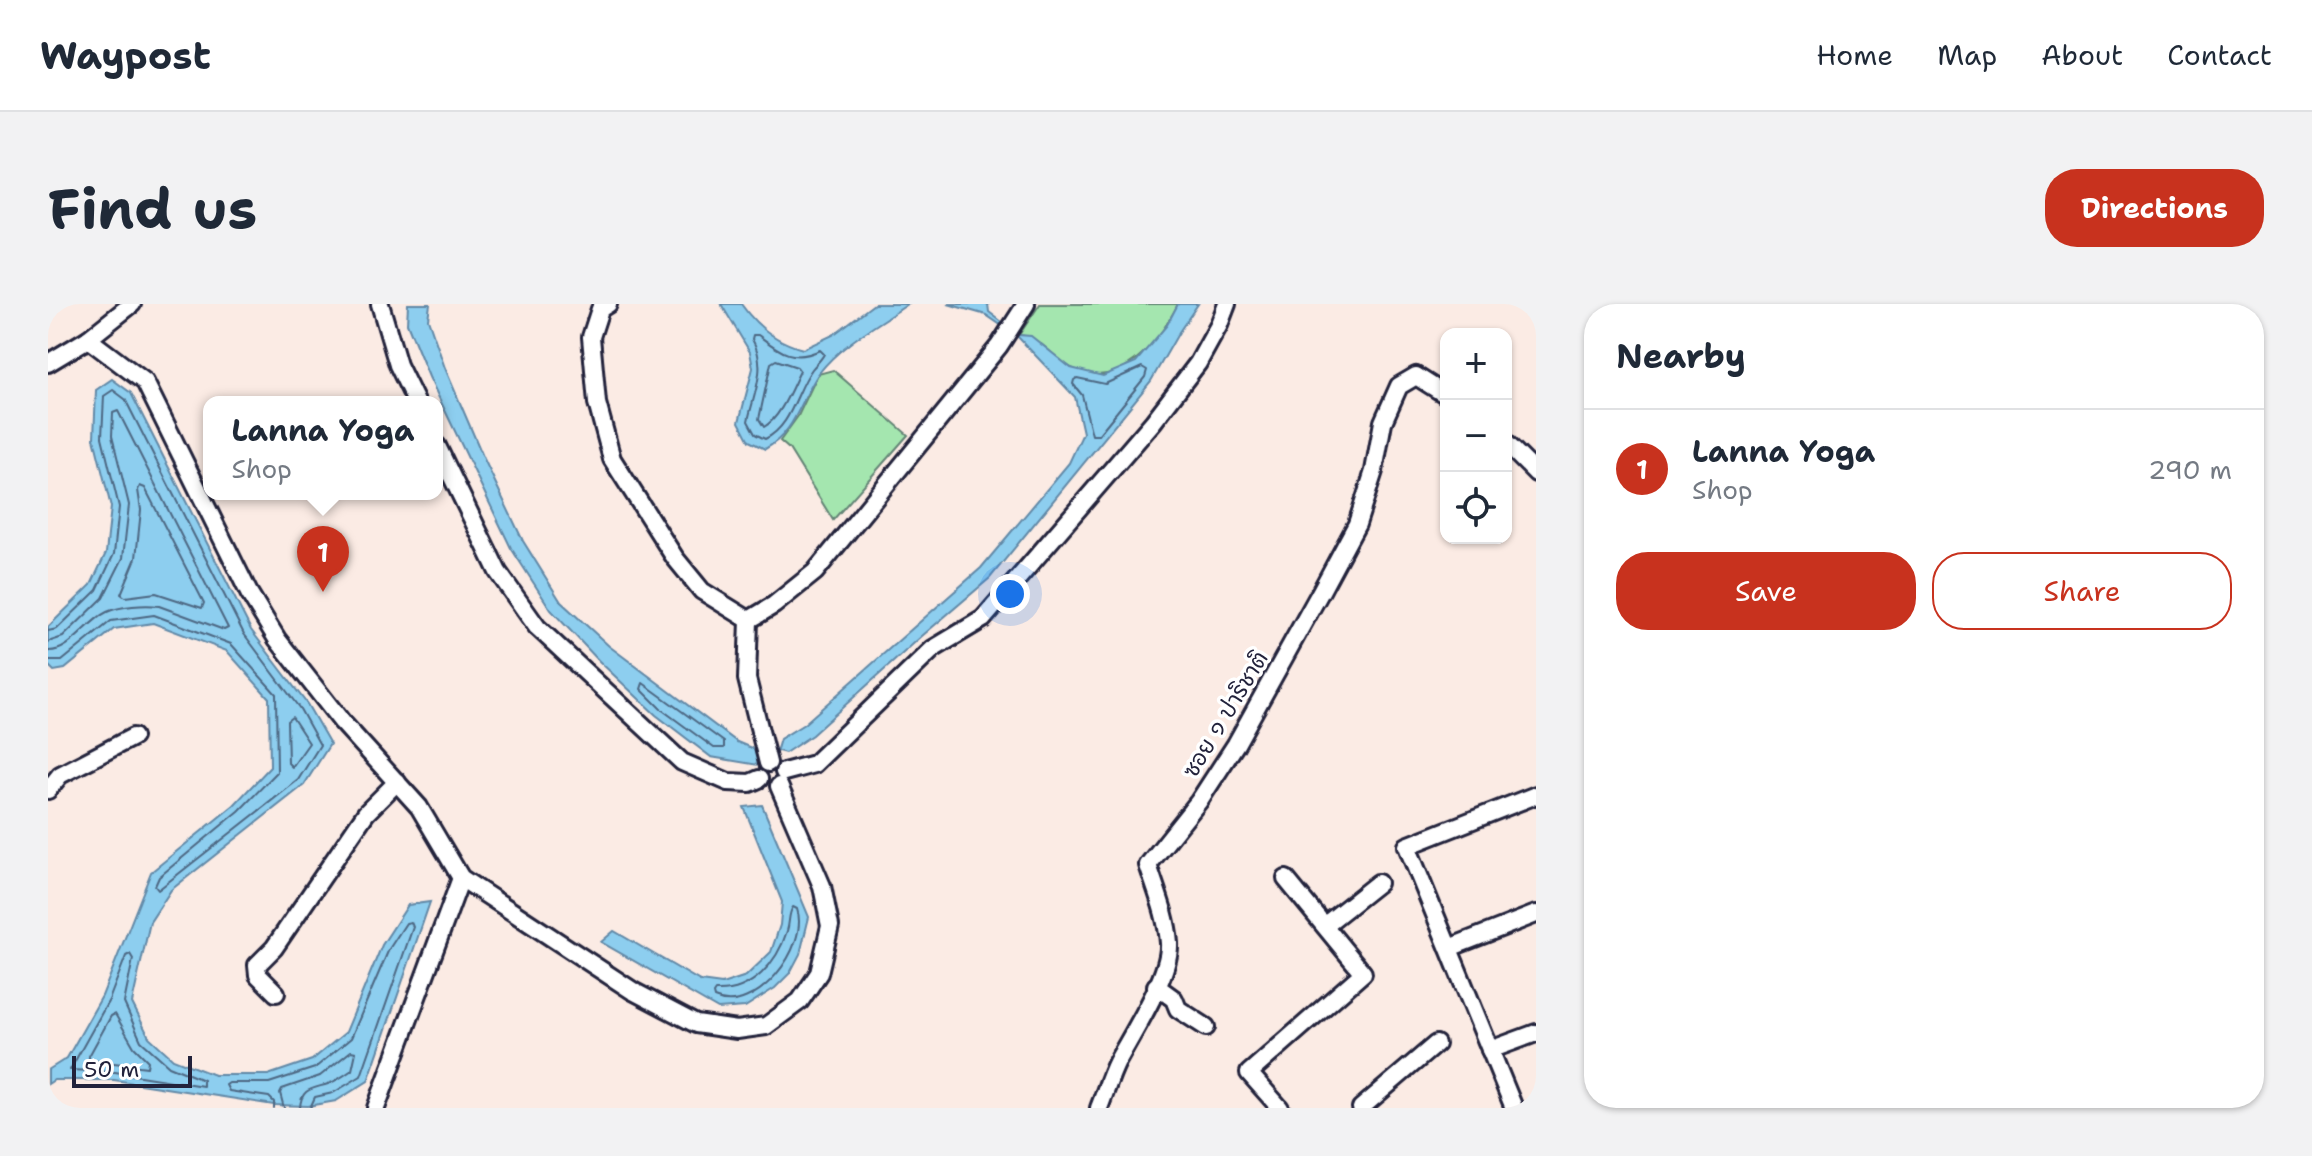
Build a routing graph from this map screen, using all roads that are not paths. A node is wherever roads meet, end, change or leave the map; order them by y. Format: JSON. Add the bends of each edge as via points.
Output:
{"nodes":[{"id":1,"x":132,"y":304,"type":"edge"},
{"id":2,"x":380,"y":304,"type":"edge"},
{"id":3,"x":608,"y":304,"type":"edge"},
{"id":4,"x":1026,"y":304,"type":"edge"},
{"id":5,"x":1227,"y":304,"type":"edge"},
{"id":6,"x":88,"y":339,"type":"junction"},
{"id":7,"x":48,"y":363,"type":"edge"},
{"id":8,"x":1440,"y":391,"type":"edge"},
{"id":9,"x":413,"y":396,"type":"edge"},
{"id":10,"x":1512,"y":449,"type":"edge"},
{"id":11,"x":443,"y":458,"type":"edge"},
{"id":12,"x":1536,"y":473,"type":"edge"},
{"id":13,"x":203,"y":500,"type":"edge"},
{"id":14,"x":203,"y":500,"type":"edge"},
{"id":15,"x":749,"y":620,"type":"junction"},
{"id":16,"x":133,"y":737,"type":"dead end"},
{"id":17,"x":767,"y":756,"type":"junction"},
{"id":18,"x":759,"y":779,"type":"junction"},
{"id":19,"x":782,"y":779,"type":"junction"},
{"id":20,"x":397,"y":782,"type":"junction"},
{"id":21,"x":48,"y":790,"type":"edge"},
{"id":22,"x":1536,"y":795,"type":"edge"},
{"id":23,"x":461,"y":878,"type":"junction"},
{"id":24,"x":1286,"y":879,"type":"dead end"},
{"id":25,"x":1378,"y":883,"type":"dead end"},
{"id":26,"x":1536,"y":914,"type":"edge"},
{"id":27,"x":1325,"y":925,"type":"junction"},
{"id":28,"x":1449,"y":948,"type":"junction"},
{"id":29,"x":1156,"y":986,"type":"junction"},
{"id":30,"x":276,"y":993,"type":"dead end"},
{"id":31,"x":1206,"y":1027,"type":"dead end"},
{"id":32,"x":1536,"y":1033,"type":"edge"},
{"id":33,"x":1436,"y":1044,"type":"dead end"},
{"id":34,"x":1490,"y":1050,"type":"junction"},
{"id":35,"x":376,"y":1108,"type":"edge"},
{"id":36,"x":1099,"y":1108,"type":"edge"},
{"id":37,"x":1280,"y":1108,"type":"edge"},
{"id":38,"x":1361,"y":1108,"type":"edge"},
{"id":39,"x":1514,"y":1108,"type":"edge"}],
"edges":[{"from":1,"to":6,"type":"street"},
{"from":2,"to":9,"type":"street"},
{"from":3,"to":15,"type":"street","via":[[600,309],[591,337],[597,403],[612,459],[702,591]]},
{"from":4,"to":15,"type":"street","via":[[999,346],[815,572]]},
{"from":5,"to":19,"type":"street","via":[[1205,350],[1168,403],[983,619],[933,649],[814,764]]},
{"from":6,"to":7,"type":"street"},
{"from":6,"to":14,"type":"street","via":[[145,382]]},
{"from":8,"to":29,"type":"street","name":"ซอย ๑ ปาริชาติ","via":[[1416,376],[1399,386],[1383,422],[1357,524],[1236,744],[1148,865],[1169,946]]},
{"from":10,"to":12,"type":"street"},
{"from":11,"to":18,"type":"street","via":[[498,572],[537,627],[682,762],[728,782]]},
{"from":13,"to":20,"type":"street","via":[[277,639]]},
{"from":15,"to":17,"type":"street","via":[[747,679]]},
{"from":16,"to":21,"type":"street","via":[[60,775]]},
{"from":17,"to":18,"type":"street"},
{"from":17,"to":19,"type":"street","via":[[778,764]]},
{"from":18,"to":19,"type":"street","via":[[770,788]]},
{"from":19,"to":23,"type":"street","via":[[822,886],[830,926],[819,973],[800,1001],[766,1026],[737,1030],[696,1024],[633,991]]},
{"from":20,"to":23,"type":"street","via":[[419,807]]},
{"from":20,"to":30,"type":"street","via":[[366,813],[257,965],[258,975]]},
{"from":22,"to":28,"type":"street","via":[[1407,846]]},
{"from":23,"to":35,"type":"street"},
{"from":24,"to":27,"type":"street"},
{"from":25,"to":27,"type":"street"},
{"from":26,"to":28,"type":"street"},
{"from":27,"to":37,"type":"street","via":[[1363,973],[1249,1073]]},
{"from":28,"to":34,"type":"street"},
{"from":29,"to":31,"type":"street"},
{"from":29,"to":36,"type":"street","name":"ซอย ๑ ปาริชาติ"},
{"from":32,"to":34,"type":"street"},
{"from":33,"to":38,"type":"street"},
{"from":34,"to":39,"type":"street"}]}
